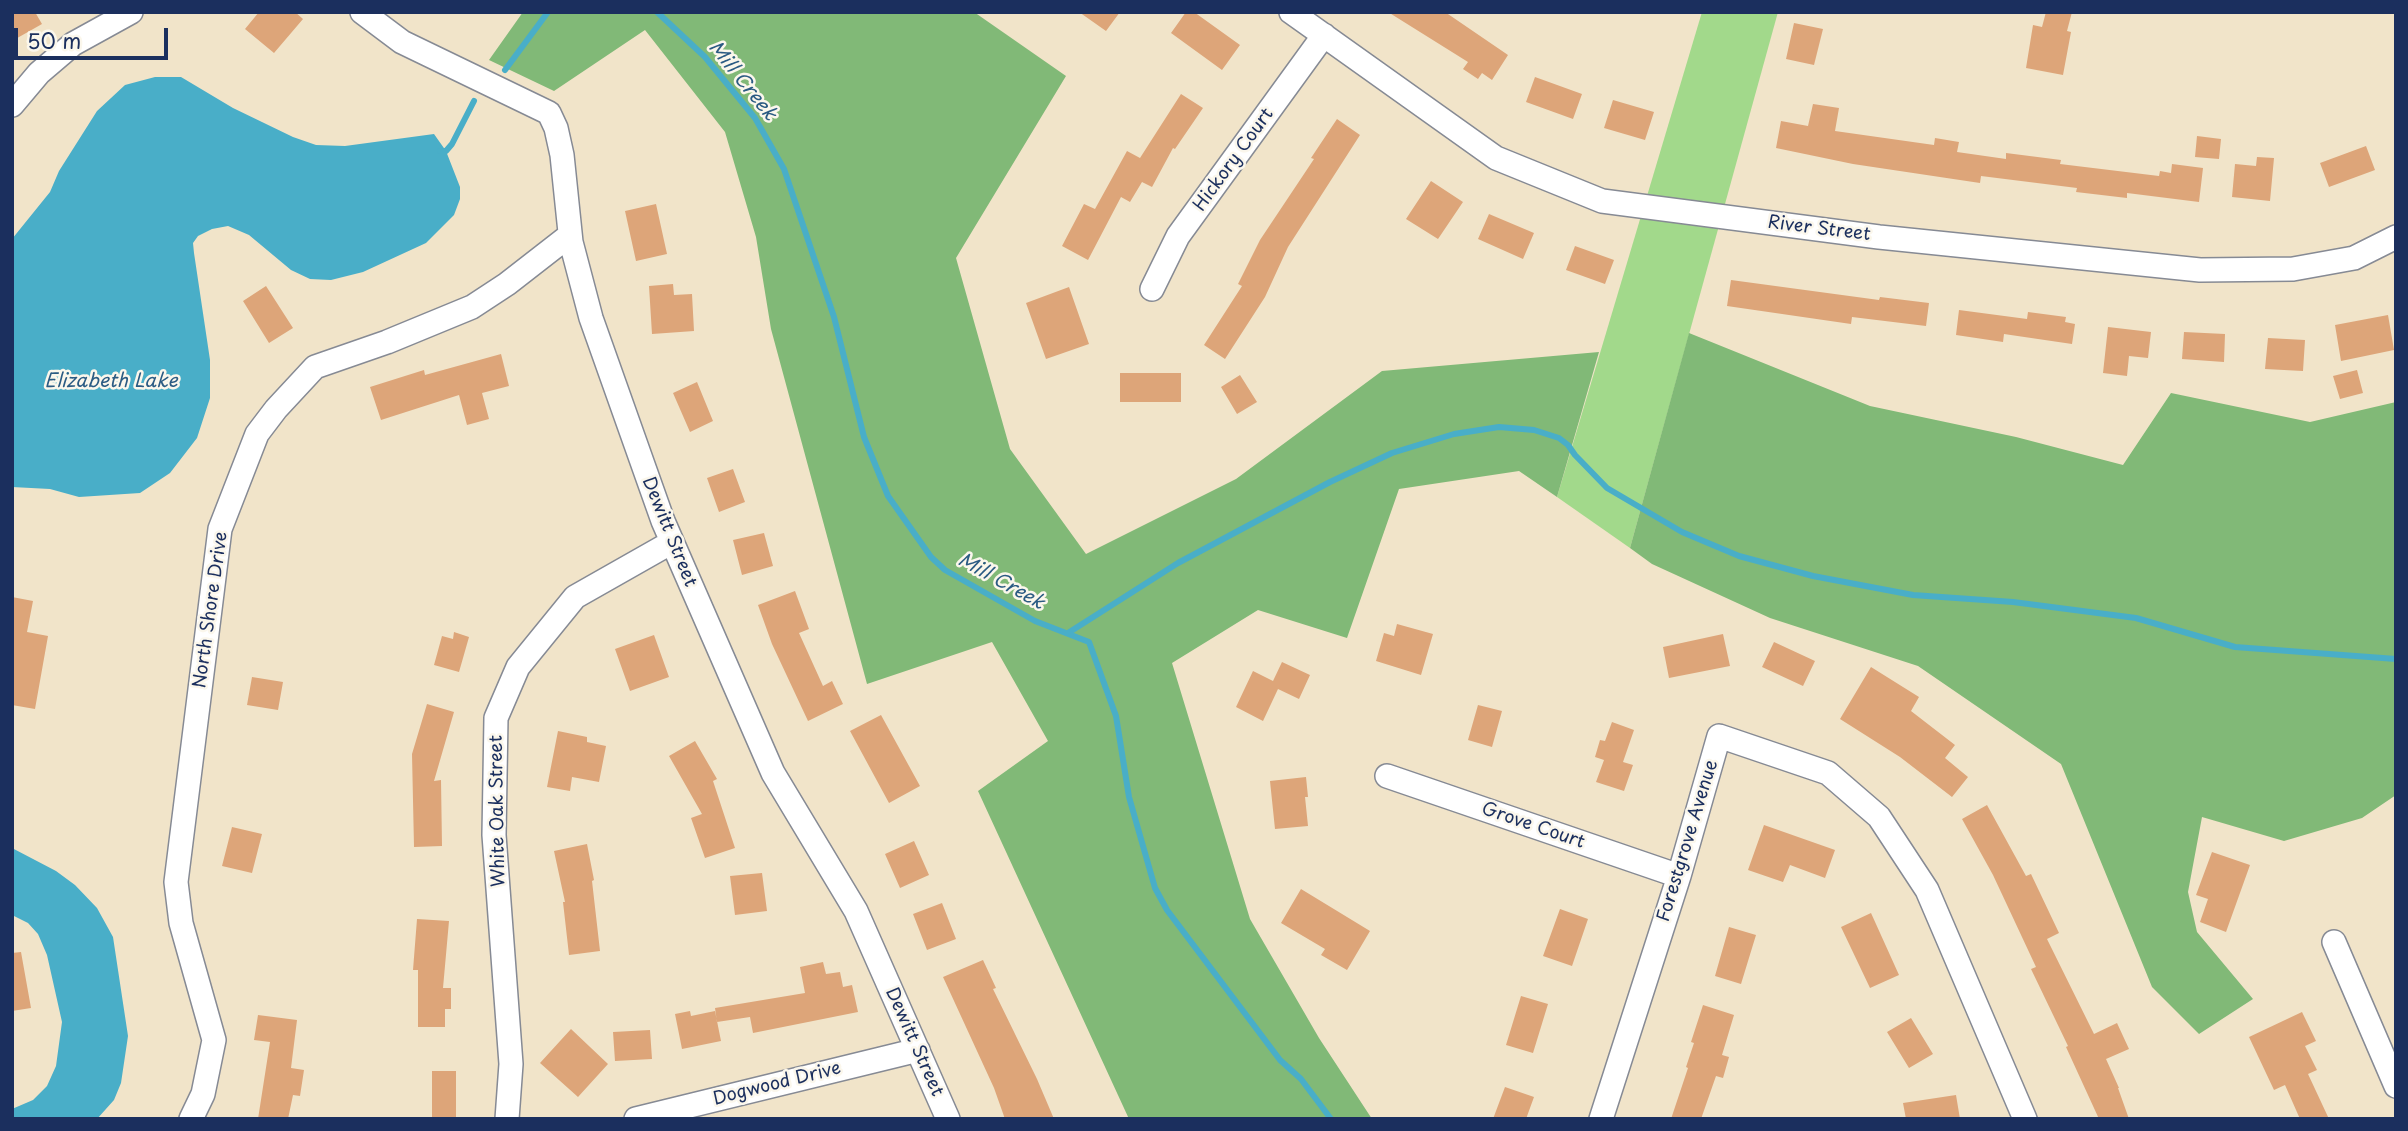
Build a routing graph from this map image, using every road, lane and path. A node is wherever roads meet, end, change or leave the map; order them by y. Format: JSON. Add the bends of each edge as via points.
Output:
{"nodes":[{"id":1,"x":131,"y":12,"type":"edge"},
{"id":2,"x":362,"y":12,"type":"edge"},
{"id":3,"x":1291,"y":12,"type":"edge"},
{"id":4,"x":1324,"y":35,"type":"junction"},
{"id":5,"x":12,"y":106,"type":"edge"},
{"id":6,"x":570,"y":235,"type":"junction"},
{"id":7,"x":2396,"y":237,"type":"edge"},
{"id":8,"x":1152,"y":289,"type":"dead end"},
{"id":9,"x":672,"y":542,"type":"junction"},
{"id":10,"x":1387,"y":776,"type":"dead end"},
{"id":11,"x":1679,"y":876,"type":"junction"},
{"id":12,"x":2334,"y":942,"type":"dead end"},
{"id":13,"x":918,"y":1051,"type":"junction"},
{"id":14,"x":2396,"y":1086,"type":"edge"},
{"id":15,"x":191,"y":1119,"type":"edge"},
{"id":16,"x":507,"y":1119,"type":"edge"},
{"id":17,"x":636,"y":1119,"type":"edge"},
{"id":18,"x":948,"y":1119,"type":"edge"},
{"id":19,"x":1601,"y":1119,"type":"edge"},
{"id":20,"x":2025,"y":1119,"type":"edge"}],
"edges":[{"from":1,"to":5,"type":"street","via":[[73,44]]},
{"from":2,"to":6,"type":"street","name":"Dewitt Street","via":[[402,42],[549,113],[562,155]]},
{"from":3,"to":4,"type":"street","name":"River Street"},
{"from":4,"to":7,"type":"street","name":"River Street","via":[[1496,158],[1602,201],[1879,237],[2200,270],[2292,269],[2354,257]]},
{"from":4,"to":8,"type":"street","name":"Hickory Court","via":[[1178,236]]},
{"from":6,"to":9,"type":"street","name":"Dewitt Street","via":[[591,318]]},
{"from":6,"to":15,"type":"street","name":"North Shore Drive","via":[[472,307],[315,367],[257,434],[220,529],[177,882],[181,923],[214,1040],[203,1094]]},
{"from":9,"to":13,"type":"street","name":"Dewitt Street","via":[[773,772],[856,911]]},
{"from":9,"to":16,"type":"street","name":"White Oak Street","via":[[575,597],[518,667],[496,718],[495,835],[511,1063]]},
{"from":10,"to":11,"type":"street","name":"Grove Court"},
{"from":11,"to":19,"type":"street","name":"Forestgrove Avenue"},
{"from":11,"to":20,"type":"street","name":"Forestgrove Avenue","via":[[1719,736],[1828,773],[1879,817],[1927,890]]},
{"from":12,"to":14,"type":"street"},
{"from":13,"to":17,"type":"street","name":"Dogwood Drive"},
{"from":13,"to":18,"type":"street","name":"Dewitt Street"}]}
